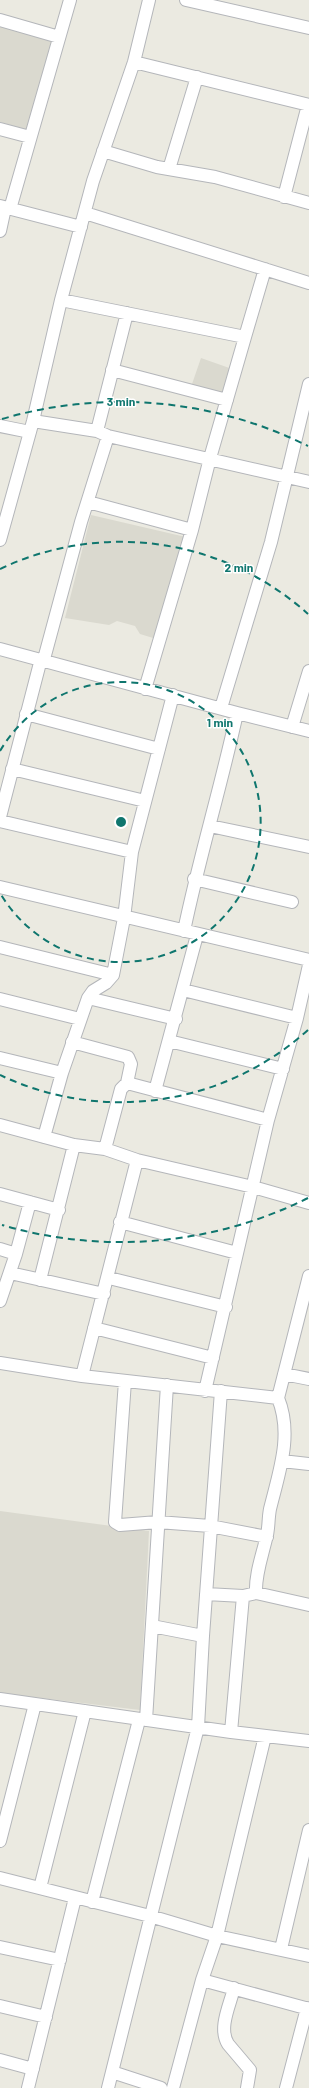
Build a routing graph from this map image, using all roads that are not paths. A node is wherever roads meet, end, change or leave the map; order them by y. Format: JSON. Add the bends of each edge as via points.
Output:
{"nodes":[{"id":1,"x":70,"y":0,"type":"edge"},
{"id":2,"x":149,"y":0,"type":"edge"},
{"id":3,"x":186,"y":0,"type":"edge"},
{"id":4,"x":0,"y":20,"type":"edge"},
{"id":5,"x":309,"y":28,"type":"edge"},
{"id":6,"x":59,"y":37,"type":"junction"},
{"id":7,"x":134,"y":62,"type":"junction"},
{"id":8,"x":197,"y":77,"type":"junction"},
{"id":9,"x":308,"y":105,"type":"edge"},
{"id":10,"x":0,"y":129,"type":"edge"},
{"id":11,"x":30,"y":137,"type":"junction"},
{"id":12,"x":103,"y":151,"type":"junction"},
{"id":13,"x":169,"y":169,"type":"junction"},
{"id":14,"x":284,"y":196,"type":"junction"},
{"id":15,"x":309,"y":203,"type":"edge"},
{"id":16,"x":5,"y":207,"type":"edge"},
{"id":17,"x":85,"y":213,"type":"junction"},
{"id":18,"x":81,"y":227,"type":"junction"},
{"id":19,"x":0,"y":231,"type":"edge"},
{"id":20,"x":265,"y":269,"type":"junction"},
{"id":21,"x":309,"y":282,"type":"edge"},
{"id":22,"x":61,"y":300,"type":"junction"},
{"id":23,"x":127,"y":312,"type":"junction"},
{"id":24,"x":245,"y":337,"type":"junction"},
{"id":25,"x":112,"y":370,"type":"junction"},
{"id":26,"x":309,"y":384,"type":"edge"},
{"id":27,"x":227,"y":400,"type":"junction"},
{"id":28,"x":0,"y":426,"type":"edge"},
{"id":29,"x":32,"y":426,"type":"junction"},
{"id":30,"x":97,"y":431,"type":"junction"},
{"id":31,"x":108,"y":436,"type":"junction"},
{"id":32,"x":210,"y":458,"type":"junction"},
{"id":33,"x":288,"y":477,"type":"junction"},
{"id":34,"x":309,"y":482,"type":"edge"},
{"id":35,"x":5,"y":496,"type":"edge"},
{"id":36,"x":88,"y":502,"type":"junction"},
{"id":37,"x":192,"y":530,"type":"junction"},
{"id":38,"x":0,"y":540,"type":"edge"},
{"id":39,"x":0,"y":649,"type":"edge"},
{"id":40,"x":42,"y":659,"type":"junction"},
{"id":41,"x":309,"y":671,"type":"edge"},
{"id":42,"x":145,"y":689,"type":"junction"},
{"id":43,"x":172,"y":696,"type":"junction"},
{"id":44,"x":222,"y":708,"type":"junction"},
{"id":45,"x":237,"y":713,"type":"junction"},
{"id":46,"x":26,"y":714,"type":"junction"},
{"id":47,"x":292,"y":726,"type":"junction"},
{"id":48,"x":309,"y":731,"type":"edge"},
{"id":49,"x":159,"y":749,"type":"junction"},
{"id":50,"x":12,"y":768,"type":"junction"},
{"id":51,"x":145,"y":801,"type":"junction"},
{"id":52,"x":0,"y":816,"type":"edge"},
{"id":53,"x":0,"y":821,"type":"edge"},
{"id":54,"x":210,"y":826,"type":"junction"},
{"id":55,"x":309,"y":847,"type":"edge"},
{"id":56,"x":132,"y":852,"type":"junction"},
{"id":57,"x":194,"y":879,"type":"junction"},
{"id":58,"x":0,"y":887,"type":"edge"},
{"id":59,"x":292,"y":902,"type":"dead end"},
{"id":60,"x":124,"y":918,"type":"junction"},
{"id":61,"x":184,"y":931,"type":"junction"},
{"id":62,"x":197,"y":935,"type":"junction"},
{"id":63,"x":0,"y":947,"type":"edge"},
{"id":64,"x":309,"y":960,"type":"edge"},
{"id":65,"x":309,"y":965,"type":"edge"},
{"id":66,"x":113,"y":975,"type":"junction"},
{"id":67,"x":183,"y":990,"type":"junction"},
{"id":68,"x":88,"y":998,"type":"junction"},
{"id":69,"x":0,"y":999,"type":"edge"},
{"id":70,"x":297,"y":1018,"type":"junction"},
{"id":71,"x":80,"y":1019,"type":"junction"},
{"id":72,"x":176,"y":1020,"type":"junction"},
{"id":73,"x":168,"y":1041,"type":"junction"},
{"id":74,"x":72,"y":1042,"type":"junction"},
{"id":75,"x":0,"y":1058,"type":"edge"},
{"id":76,"x":283,"y":1069,"type":"junction"},
{"id":77,"x":62,"y":1073,"type":"junction"},
{"id":78,"x":127,"y":1083,"type":"junction"},
{"id":79,"x":155,"y":1091,"type":"junction"},
{"id":80,"x":268,"y":1120,"type":"junction"},
{"id":81,"x":0,"y":1125,"type":"edge"},
{"id":82,"x":44,"y":1138,"type":"junction"},
{"id":83,"x":74,"y":1145,"type":"junction"},
{"id":84,"x":105,"y":1149,"type":"junction"},
{"id":85,"x":137,"y":1160,"type":"junction"},
{"id":86,"x":254,"y":1187,"type":"junction"},
{"id":87,"x":0,"y":1194,"type":"edge"},
{"id":88,"x":30,"y":1202,"type":"junction"},
{"id":89,"x":309,"y":1203,"type":"edge"},
{"id":90,"x":59,"y":1210,"type":"junction"},
{"id":91,"x":120,"y":1222,"type":"junction"},
{"id":92,"x":0,"y":1249,"type":"edge"},
{"id":93,"x":237,"y":1253,"type":"junction"},
{"id":94,"x":16,"y":1254,"type":"junction"},
{"id":95,"x":10,"y":1273,"type":"junction"},
{"id":96,"x":309,"y":1276,"type":"edge"},
{"id":97,"x":109,"y":1278,"type":"junction"},
{"id":98,"x":40,"y":1280,"type":"junction"},
{"id":99,"x":104,"y":1294,"type":"junction"},
{"id":100,"x":0,"y":1301,"type":"edge"},
{"id":101,"x":226,"y":1307,"type":"junction"},
{"id":102,"x":94,"y":1328,"type":"junction"},
{"id":103,"x":213,"y":1358,"type":"junction"},
{"id":104,"x":0,"y":1363,"type":"edge"},
{"id":105,"x":284,"y":1374,"type":"junction"},
{"id":106,"x":82,"y":1376,"type":"junction"},
{"id":107,"x":309,"y":1379,"type":"edge"},
{"id":108,"x":124,"y":1381,"type":"junction"},
{"id":109,"x":167,"y":1385,"type":"junction"},
{"id":110,"x":205,"y":1391,"type":"junction"},
{"id":111,"x":221,"y":1391,"type":"junction"},
{"id":112,"x":278,"y":1398,"type":"junction"},
{"id":113,"x":282,"y":1461,"type":"junction"},
{"id":114,"x":309,"y":1464,"type":"edge"},
{"id":115,"x":158,"y":1522,"type":"junction"},
{"id":116,"x":210,"y":1526,"type":"junction"},
{"id":117,"x":267,"y":1537,"type":"junction"},
{"id":118,"x":256,"y":1593,"type":"junction"},
{"id":119,"x":206,"y":1594,"type":"junction"},
{"id":120,"x":243,"y":1596,"type":"junction"},
{"id":121,"x":309,"y":1604,"type":"edge"},
{"id":122,"x":152,"y":1626,"type":"junction"},
{"id":123,"x":203,"y":1636,"type":"junction"},
{"id":124,"x":0,"y":1699,"type":"edge"},
{"id":125,"x":35,"y":1704,"type":"junction"},
{"id":126,"x":85,"y":1711,"type":"junction"},
{"id":127,"x":143,"y":1720,"type":"junction"},
{"id":128,"x":198,"y":1727,"type":"junction"},
{"id":129,"x":231,"y":1732,"type":"junction"},
{"id":130,"x":265,"y":1736,"type":"junction"},
{"id":131,"x":309,"y":1741,"type":"edge"},
{"id":132,"x":309,"y":1830,"type":"edge"},
{"id":133,"x":0,"y":1841,"type":"edge"},
{"id":134,"x":0,"y":1878,"type":"edge"},
{"id":135,"x":40,"y":1888,"type":"junction"},
{"id":136,"x":76,"y":1898,"type":"junction"},
{"id":137,"x":92,"y":1902,"type":"junction"},
{"id":138,"x":150,"y":1916,"type":"junction"},
{"id":139,"x":217,"y":1936,"type":"junction"},
{"id":140,"x":0,"y":1947,"type":"edge"},
{"id":141,"x":281,"y":1949,"type":"junction"},
{"id":142,"x":309,"y":1956,"type":"edge"},
{"id":143,"x":60,"y":1960,"type":"junction"},
{"id":144,"x":202,"y":1980,"type":"junction"},
{"id":145,"x":234,"y":1988,"type":"junction"},
{"id":146,"x":0,"y":2006,"type":"edge"},
{"id":147,"x":308,"y":2008,"type":"edge"},
{"id":148,"x":46,"y":2017,"type":"junction"},
{"id":149,"x":0,"y":2060,"type":"edge"},
{"id":150,"x":33,"y":2069,"type":"junction"},
{"id":151,"x":112,"y":2072,"type":"junction"},
{"id":152,"x":28,"y":2088,"type":"edge"},
{"id":153,"x":108,"y":2088,"type":"edge"},
{"id":154,"x":161,"y":2088,"type":"edge"},
{"id":155,"x":173,"y":2088,"type":"edge"},
{"id":156,"x":247,"y":2088,"type":"edge"},
{"id":157,"x":286,"y":2088,"type":"edge"}],
"edges":[{"from":1,"to":6,"type":"street"},
{"from":2,"to":7,"type":"street"},
{"from":3,"to":5,"type":"street"},
{"from":4,"to":6,"type":"street"},
{"from":6,"to":11,"type":"street"},
{"from":7,"to":8,"type":"street"},
{"from":7,"to":12,"type":"street"},
{"from":8,"to":9,"type":"street"},
{"from":8,"to":13,"type":"street"},
{"from":9,"to":14,"type":"street"},
{"from":10,"to":11,"type":"street"},
{"from":11,"to":16,"type":"street"},
{"from":12,"to":13,"type":"street"},
{"from":12,"to":17,"type":"street"},
{"from":13,"to":14,"type":"street","via":[[215,177]]},
{"from":14,"to":15,"type":"street"},
{"from":16,"to":18,"type":"street"},
{"from":16,"to":19,"type":"street"},
{"from":17,"to":18,"type":"street"},
{"from":17,"to":20,"type":"street"},
{"from":18,"to":22,"type":"street"},
{"from":20,"to":21,"type":"street"},
{"from":20,"to":24,"type":"street"},
{"from":22,"to":23,"type":"street"},
{"from":22,"to":29,"type":"street"},
{"from":23,"to":24,"type":"street"},
{"from":23,"to":25,"type":"street"},
{"from":24,"to":27,"type":"street"},
{"from":25,"to":27,"type":"street"},
{"from":25,"to":30,"type":"street"},
{"from":26,"to":33,"type":"street"},
{"from":27,"to":32,"type":"street"},
{"from":28,"to":29,"type":"street"},
{"from":29,"to":30,"type":"street"},
{"from":29,"to":35,"type":"street"},
{"from":30,"to":31,"type":"street"},
{"from":31,"to":32,"type":"street"},
{"from":31,"to":36,"type":"street"},
{"from":32,"to":33,"type":"street"},
{"from":32,"to":37,"type":"street"},
{"from":33,"to":34,"type":"street"},
{"from":33,"to":44,"type":"street"},
{"from":35,"to":38,"type":"street"},
{"from":36,"to":37,"type":"street"},
{"from":36,"to":40,"type":"street"},
{"from":37,"to":42,"type":"street"},
{"from":39,"to":40,"type":"street"},
{"from":40,"to":42,"type":"street"},
{"from":40,"to":46,"type":"street"},
{"from":41,"to":47,"type":"street"},
{"from":42,"to":43,"type":"street"},
{"from":43,"to":44,"type":"street"},
{"from":43,"to":49,"type":"street"},
{"from":44,"to":45,"type":"street"},
{"from":45,"to":47,"type":"street"},
{"from":45,"to":54,"type":"street"},
{"from":46,"to":49,"type":"street"},
{"from":46,"to":50,"type":"street"},
{"from":47,"to":48,"type":"street"},
{"from":49,"to":51,"type":"street"},
{"from":50,"to":51,"type":"street"},
{"from":50,"to":52,"type":"street"},
{"from":51,"to":56,"type":"street"},
{"from":53,"to":56,"type":"street"},
{"from":54,"to":55,"type":"street"},
{"from":54,"to":57,"type":"street"},
{"from":56,"to":60,"type":"street"},
{"from":57,"to":59,"type":"street"},
{"from":57,"to":61,"type":"street"},
{"from":58,"to":60,"type":"street"},
{"from":60,"to":61,"type":"street"},
{"from":60,"to":66,"type":"street"},
{"from":61,"to":62,"type":"street"},
{"from":62,"to":64,"type":"street"},
{"from":62,"to":67,"type":"street"},
{"from":63,"to":66,"type":"street"},
{"from":65,"to":70,"type":"street"},
{"from":66,"to":68,"type":"street"},
{"from":67,"to":70,"type":"street"},
{"from":67,"to":72,"type":"street"},
{"from":68,"to":71,"type":"street"},
{"from":68,"to":72,"type":"street"},
{"from":69,"to":71,"type":"street"},
{"from":70,"to":76,"type":"street"},
{"from":71,"to":74,"type":"street"},
{"from":72,"to":73,"type":"street"},
{"from":73,"to":76,"type":"street"},
{"from":73,"to":79,"type":"street"},
{"from":74,"to":77,"type":"street"},
{"from":74,"to":78,"type":"street","via":[[128,1057],[131,1064]]},
{"from":75,"to":77,"type":"street"},
{"from":76,"to":80,"type":"street"},
{"from":77,"to":82,"type":"street"},
{"from":78,"to":79,"type":"street"},
{"from":78,"to":84,"type":"street","via":[[121,1089]]},
{"from":79,"to":80,"type":"street"},
{"from":80,"to":86,"type":"street"},
{"from":81,"to":82,"type":"street"},
{"from":82,"to":83,"type":"street"},
{"from":83,"to":84,"type":"street"},
{"from":83,"to":90,"type":"street"},
{"from":84,"to":85,"type":"street"},
{"from":85,"to":86,"type":"street"},
{"from":85,"to":91,"type":"street"},
{"from":86,"to":89,"type":"street"},
{"from":86,"to":93,"type":"street"},
{"from":87,"to":88,"type":"street"},
{"from":88,"to":90,"type":"street"},
{"from":88,"to":94,"type":"street"},
{"from":90,"to":98,"type":"street"},
{"from":91,"to":93,"type":"street"},
{"from":91,"to":97,"type":"street"},
{"from":92,"to":94,"type":"street"},
{"from":93,"to":101,"type":"street"},
{"from":94,"to":95,"type":"street"},
{"from":95,"to":98,"type":"street"},
{"from":95,"to":100,"type":"street"},
{"from":96,"to":105,"type":"street"},
{"from":97,"to":99,"type":"street"},
{"from":97,"to":101,"type":"street"},
{"from":98,"to":99,"type":"street"},
{"from":99,"to":102,"type":"street"},
{"from":101,"to":103,"type":"street"},
{"from":102,"to":103,"type":"street"},
{"from":102,"to":106,"type":"street"},
{"from":103,"to":110,"type":"street"},
{"from":104,"to":106,"type":"street"},
{"from":105,"to":107,"type":"street"},
{"from":105,"to":112,"type":"street"},
{"from":106,"to":108,"type":"street"},
{"from":108,"to":109,"type":"street"},
{"from":108,"to":115,"type":"street","via":[[115,1522],[120,1525]]},
{"from":109,"to":110,"type":"street"},
{"from":109,"to":115,"type":"street"},
{"from":110,"to":111,"type":"street"},
{"from":111,"to":112,"type":"street"},
{"from":111,"to":116,"type":"street"},
{"from":112,"to":113,"type":"street","via":[[284,1411],[286,1426]]},
{"from":113,"to":114,"type":"street"},
{"from":113,"to":117,"type":"street","via":[[270,1511]]},
{"from":115,"to":116,"type":"street"},
{"from":115,"to":122,"type":"street"},
{"from":116,"to":117,"type":"street"},
{"from":116,"to":119,"type":"street"},
{"from":117,"to":118,"type":"street"},
{"from":118,"to":120,"type":"street"},
{"from":118,"to":121,"type":"street"},
{"from":119,"to":120,"type":"street"},
{"from":119,"to":123,"type":"street"},
{"from":120,"to":129,"type":"street"},
{"from":122,"to":123,"type":"street"},
{"from":122,"to":127,"type":"street"},
{"from":123,"to":128,"type":"street"},
{"from":124,"to":125,"type":"street"},
{"from":125,"to":126,"type":"street"},
{"from":125,"to":133,"type":"street"},
{"from":126,"to":127,"type":"street"},
{"from":126,"to":135,"type":"street"},
{"from":127,"to":128,"type":"street"},
{"from":127,"to":137,"type":"street"},
{"from":128,"to":129,"type":"street"},
{"from":128,"to":138,"type":"street"},
{"from":129,"to":130,"type":"street"},
{"from":130,"to":131,"type":"street"},
{"from":130,"to":139,"type":"street"},
{"from":132,"to":141,"type":"street"},
{"from":134,"to":135,"type":"street"},
{"from":135,"to":136,"type":"street"},
{"from":136,"to":137,"type":"street"},
{"from":136,"to":143,"type":"street"},
{"from":137,"to":138,"type":"street"},
{"from":138,"to":139,"type":"street"},
{"from":138,"to":151,"type":"street"},
{"from":139,"to":141,"type":"street"},
{"from":139,"to":144,"type":"street"},
{"from":140,"to":143,"type":"street"},
{"from":141,"to":142,"type":"street"},
{"from":143,"to":148,"type":"street"},
{"from":144,"to":145,"type":"street"},
{"from":144,"to":155,"type":"street"},
{"from":145,"to":147,"type":"street"},
{"from":145,"to":156,"type":"street","via":[[223,2028],[228,2044],[250,2070]]},
{"from":146,"to":148,"type":"street"},
{"from":147,"to":157,"type":"street"},
{"from":148,"to":150,"type":"street"},
{"from":149,"to":150,"type":"street"},
{"from":150,"to":152,"type":"street"},
{"from":151,"to":153,"type":"street"},
{"from":151,"to":154,"type":"street"}]}
